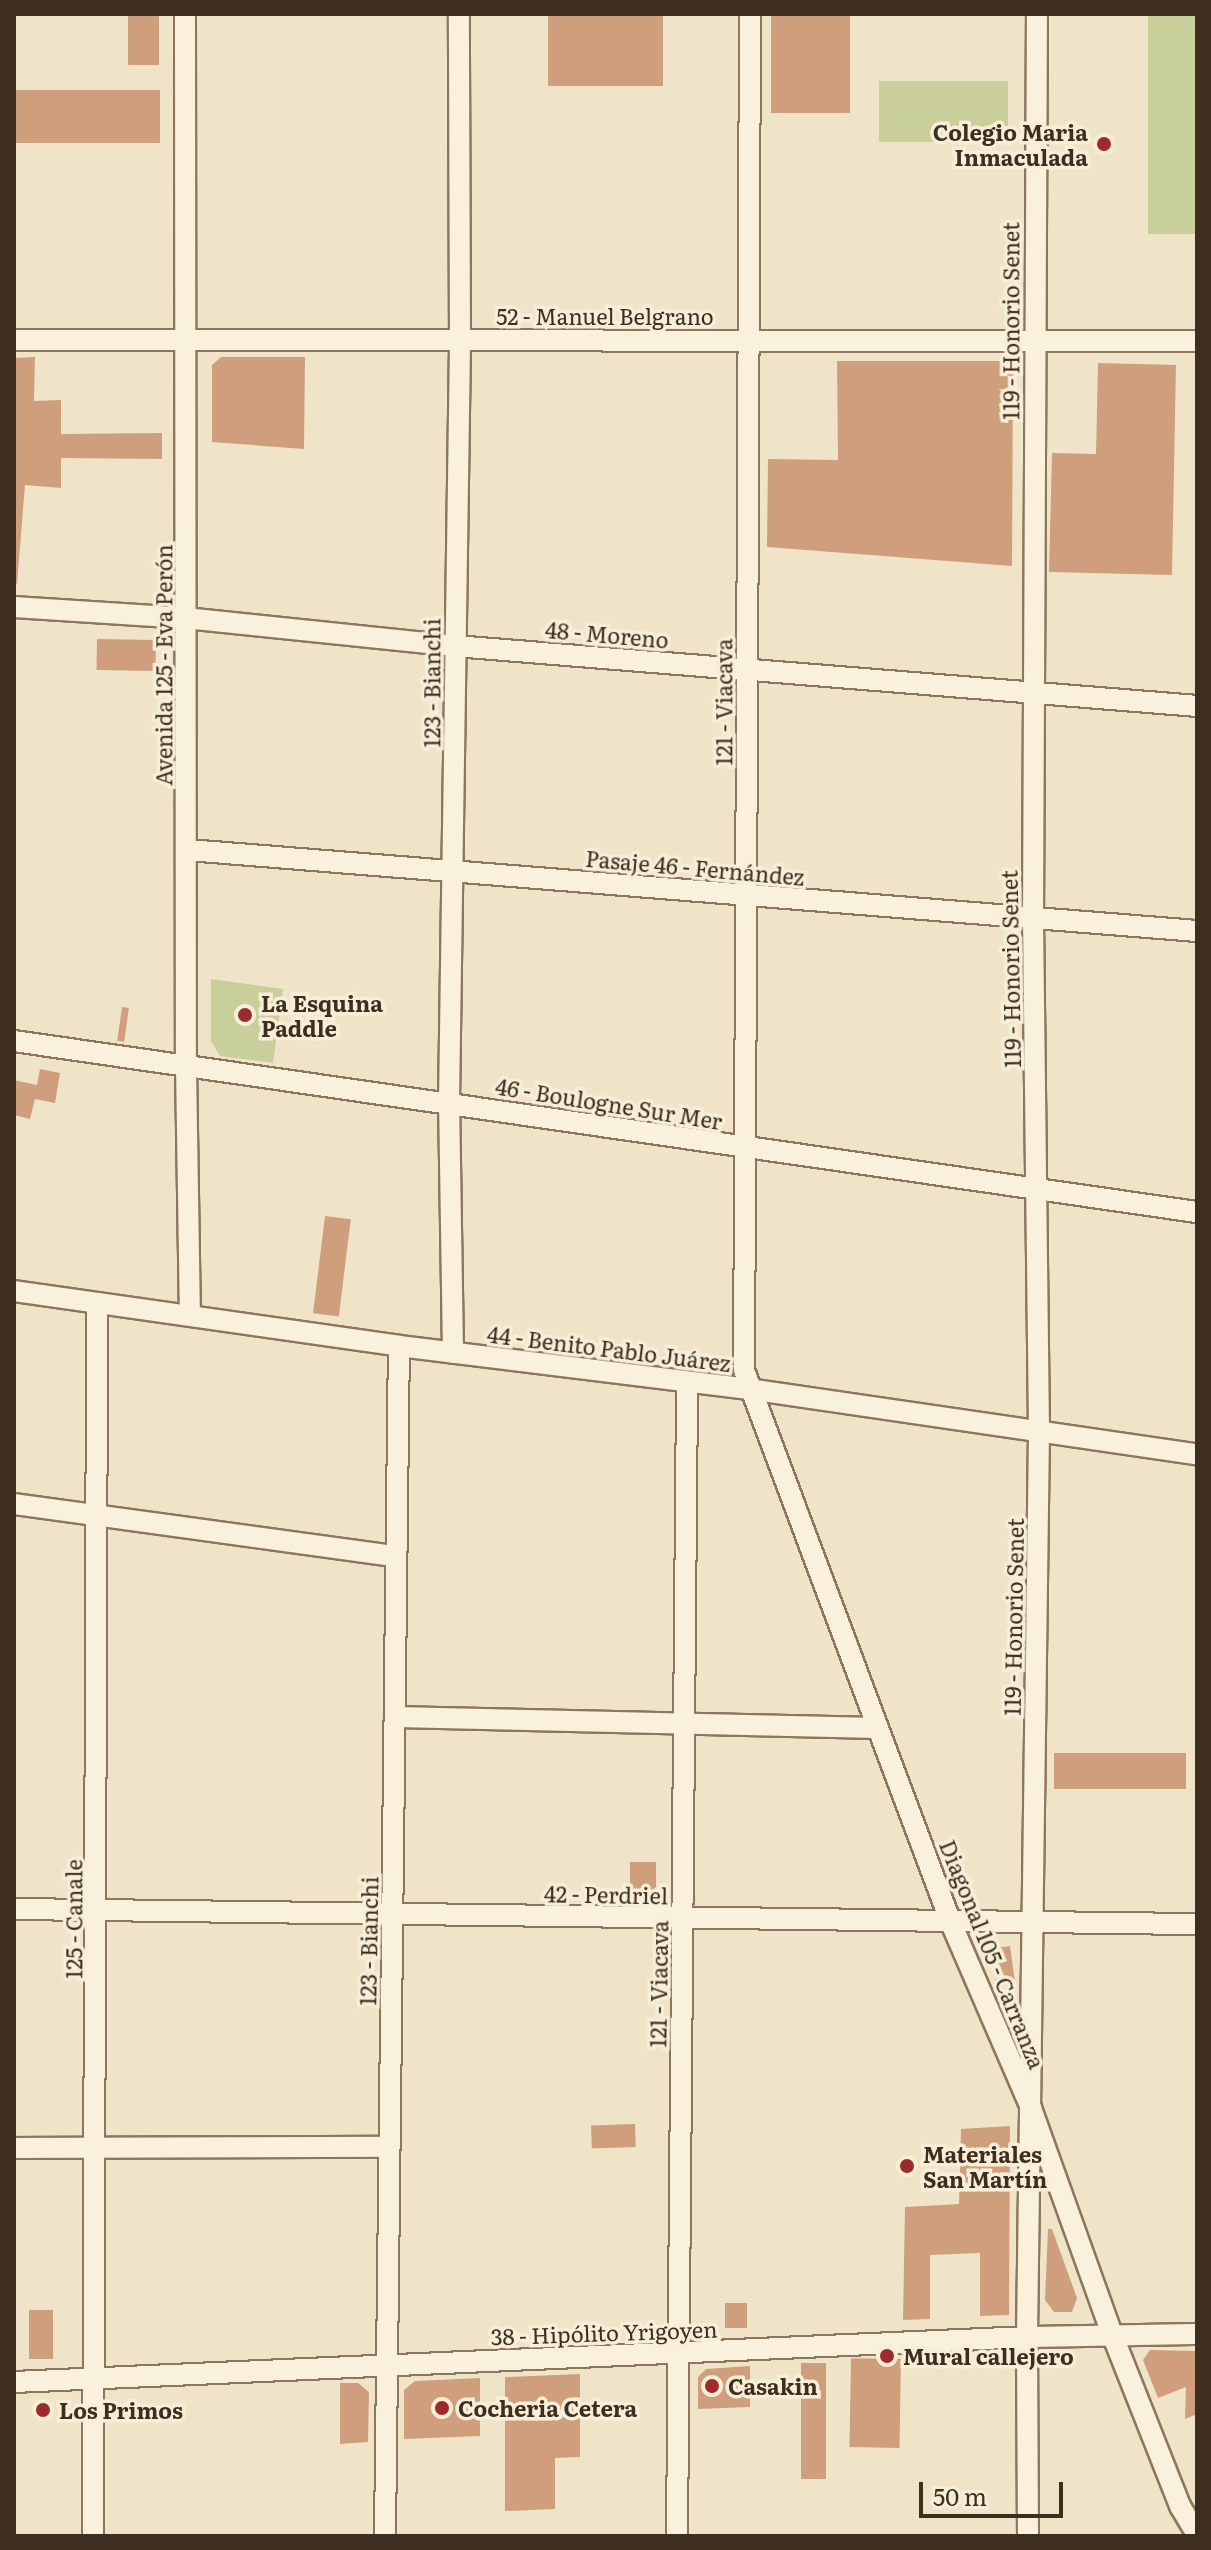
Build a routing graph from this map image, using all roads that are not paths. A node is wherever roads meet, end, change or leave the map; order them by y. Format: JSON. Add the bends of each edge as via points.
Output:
{"nodes":[{"id":1,"x":185,"y":14,"type":"edge"},
{"id":2,"x":459,"y":14,"type":"edge"},
{"id":3,"x":750,"y":14,"type":"edge"},
{"id":4,"x":1037,"y":14,"type":"edge"},
{"id":5,"x":14,"y":340,"type":"edge"},
{"id":6,"x":749,"y":340,"type":"junction"},
{"id":7,"x":1034,"y":340,"type":"junction"},
{"id":8,"x":187,"y":341,"type":"junction"},
{"id":9,"x":460,"y":341,"type":"junction"},
{"id":10,"x":1197,"y":341,"type":"edge"},
{"id":11,"x":14,"y":607,"type":"edge"},
{"id":12,"x":185,"y":618,"type":"junction"},
{"id":13,"x":455,"y":646,"type":"junction"},
{"id":14,"x":748,"y":670,"type":"junction"},
{"id":15,"x":1033,"y":693,"type":"junction"},
{"id":16,"x":1197,"y":706,"type":"edge"},
{"id":17,"x":188,"y":850,"type":"junction"},
{"id":18,"x":454,"y":870,"type":"junction"},
{"id":19,"x":746,"y":896,"type":"junction"},
{"id":20,"x":1033,"y":920,"type":"junction"},
{"id":21,"x":1197,"y":931,"type":"edge"},
{"id":22,"x":14,"y":1041,"type":"edge"},
{"id":23,"x":186,"y":1066,"type":"junction"},
{"id":24,"x":449,"y":1103,"type":"junction"},
{"id":25,"x":743,"y":1147,"type":"junction"},
{"id":26,"x":1036,"y":1191,"type":"junction"},
{"id":27,"x":1197,"y":1212,"type":"edge"},
{"id":28,"x":14,"y":1291,"type":"edge"},
{"id":29,"x":97,"y":1303,"type":"junction"},
{"id":30,"x":190,"y":1315,"type":"junction"},
{"id":31,"x":399,"y":1346,"type":"junction"},
{"id":32,"x":453,"y":1353,"type":"junction"},
{"id":33,"x":687,"y":1384,"type":"junction"},
{"id":34,"x":749,"y":1389,"type":"junction"},
{"id":35,"x":1039,"y":1430,"type":"junction"},
{"id":36,"x":1197,"y":1454,"type":"edge"},
{"id":37,"x":14,"y":1504,"type":"edge"},
{"id":38,"x":99,"y":1517,"type":"junction"},
{"id":39,"x":394,"y":1556,"type":"junction"},
{"id":40,"x":395,"y":1717,"type":"junction"},
{"id":41,"x":685,"y":1724,"type":"junction"},
{"id":42,"x":878,"y":1728,"type":"junction"},
{"id":43,"x":14,"y":1909,"type":"edge"},
{"id":44,"x":97,"y":1910,"type":"junction"},
{"id":45,"x":392,"y":1915,"type":"junction"},
{"id":46,"x":682,"y":1920,"type":"junction"},
{"id":47,"x":951,"y":1923,"type":"junction"},
{"id":48,"x":1034,"y":1924,"type":"junction"},
{"id":49,"x":1197,"y":1924,"type":"edge"},
{"id":50,"x":1031,"y":2108,"type":"junction"},
{"id":51,"x":388,"y":2147,"type":"junction"},
{"id":52,"x":14,"y":2148,"type":"edge"},
{"id":53,"x":95,"y":2149,"type":"junction"},
{"id":54,"x":1112,"y":2334,"type":"junction"},
{"id":55,"x":1197,"y":2334,"type":"edge"},
{"id":56,"x":1027,"y":2337,"type":"junction"},
{"id":57,"x":679,"y":2353,"type":"junction"},
{"id":58,"x":386,"y":2364,"type":"junction"},
{"id":59,"x":93,"y":2379,"type":"junction"},
{"id":60,"x":14,"y":2382,"type":"edge"},
{"id":61,"x":1197,"y":2534,"type":"edge"},
{"id":62,"x":93,"y":2536,"type":"edge"},
{"id":63,"x":385,"y":2536,"type":"edge"},
{"id":64,"x":677,"y":2536,"type":"edge"},
{"id":65,"x":1028,"y":2536,"type":"edge"}],
"edges":[{"from":1,"to":8,"type":"street","name":"Avenida 125 - Eva Perón"},
{"from":2,"to":9,"type":"street","name":"123 - Bianchi"},
{"from":3,"to":6,"type":"street","name":"121 - Viacava"},
{"from":4,"to":7,"type":"street","name":"119 - Honorio Senet"},
{"from":5,"to":8,"type":"street","name":"52 - Manuel Belgrano"},
{"from":6,"to":7,"type":"street","name":"52 - Manuel Belgrano"},
{"from":6,"to":9,"type":"street","name":"52 - Manuel Belgrano"},
{"from":6,"to":14,"type":"street","name":"121 - Viacava"},
{"from":7,"to":10,"type":"street","name":"52 - Manuel Belgrano"},
{"from":7,"to":15,"type":"street","name":"119 - Honorio Senet"},
{"from":8,"to":9,"type":"street","name":"52 - Manuel Belgrano"},
{"from":8,"to":12,"type":"street","name":"Avenida 125 - Eva Perón"},
{"from":9,"to":13,"type":"street","name":"123 - Bianchi"},
{"from":11,"to":12,"type":"street","name":"48 - Moreno"},
{"from":12,"to":13,"type":"street","name":"48 - Moreno"},
{"from":12,"to":17,"type":"street","name":"Avenida 125 - Eva Perón"},
{"from":13,"to":14,"type":"street","name":"48 - Moreno"},
{"from":13,"to":18,"type":"street","name":"123 - Bianchi"},
{"from":14,"to":15,"type":"street","name":"48 - Moreno"},
{"from":14,"to":19,"type":"street","name":"121 - Viacava"},
{"from":15,"to":16,"type":"street","name":"48 - Moreno"},
{"from":15,"to":20,"type":"street","name":"119 - Honorio Senet"},
{"from":17,"to":18,"type":"street","name":"Pasaje 46 - Fernández"},
{"from":17,"to":23,"type":"street","name":"Avenida 125 - Eva Perón"},
{"from":18,"to":19,"type":"street","name":"Pasaje 46 - Fernández"},
{"from":18,"to":24,"type":"street","name":"123 - Bianchi"},
{"from":19,"to":20,"type":"street","name":"Pasaje 46 - Fernández"},
{"from":19,"to":25,"type":"street","name":"121 - Viacava"},
{"from":20,"to":21,"type":"street","name":"Pasaje 46 - Fernández"},
{"from":20,"to":26,"type":"street","name":"119 - Honorio Senet"},
{"from":22,"to":23,"type":"street","name":"46 - Boulogne Sur Mer"},
{"from":23,"to":24,"type":"street","name":"46 - Boulogne Sur Mer"},
{"from":23,"to":30,"type":"street","name":"Avenida 125 - Eva Perón"},
{"from":24,"to":25,"type":"street","name":"46 - Boulogne Sur Mer"},
{"from":24,"to":32,"type":"street","name":"123 - Bianchi"},
{"from":25,"to":26,"type":"street","name":"46 - Boulogne Sur Mer"},
{"from":25,"to":34,"type":"street","name":"121 - Viacava","via":[[744,1370]]},
{"from":26,"to":27,"type":"street","name":"46 - Boulogne Sur Mer"},
{"from":26,"to":35,"type":"street","name":"119 - Honorio Senet"},
{"from":28,"to":29,"type":"street","name":"44 - Benito Pablo Juárez"},
{"from":29,"to":30,"type":"street","name":"44 - Benito Pablo Juárez"},
{"from":29,"to":38,"type":"street","name":"125 - Canale"},
{"from":30,"to":31,"type":"street","name":"44 - Benito Pablo Juárez"},
{"from":31,"to":32,"type":"street","name":"44 - Benito Pablo Juárez"},
{"from":31,"to":39,"type":"street","name":"123 - Bianchi"},
{"from":32,"to":33,"type":"street","name":"44 - Benito Pablo Juárez"},
{"from":33,"to":34,"type":"street","name":"44 - Benito Pablo Juárez"},
{"from":33,"to":41,"type":"street","name":"121 - Viacava"},
{"from":34,"to":35,"type":"street","name":"44 - Benito Pablo Juárez"},
{"from":34,"to":42,"type":"street","name":"Diagonal 105 - Carranza"},
{"from":35,"to":36,"type":"street","name":"44 - Benito Pablo Juárez"},
{"from":35,"to":48,"type":"street","name":"119 - Honorio Senet"},
{"from":37,"to":38,"type":"street"},
{"from":38,"to":39,"type":"street"},
{"from":38,"to":44,"type":"street","name":"125 - Canale"},
{"from":39,"to":40,"type":"street","name":"123 - Bianchi"},
{"from":40,"to":41,"type":"street"},
{"from":40,"to":45,"type":"street","name":"123 - Bianchi"},
{"from":41,"to":42,"type":"street"},
{"from":41,"to":46,"type":"street","name":"121 - Viacava"},
{"from":42,"to":47,"type":"street","name":"Diagonal 105 - Carranza"},
{"from":43,"to":44,"type":"street","name":"42 - Perdriel"},
{"from":44,"to":45,"type":"street","name":"42 - Perdriel"},
{"from":44,"to":53,"type":"street","name":"125 - Canale"},
{"from":45,"to":46,"type":"street","name":"42 - Perdriel"},
{"from":45,"to":51,"type":"street","name":"123 - Bianchi"},
{"from":46,"to":47,"type":"street","name":"42 - Perdriel"},
{"from":46,"to":57,"type":"street","name":"121 - Viacava"},
{"from":47,"to":48,"type":"street","name":"42 - Perdriel"},
{"from":47,"to":50,"type":"street","name":"Diagonal 105 - Carranza"},
{"from":48,"to":49,"type":"street","name":"42 - Perdriel"},
{"from":48,"to":50,"type":"street","name":"119 - Honorio Senet"},
{"from":50,"to":54,"type":"street","name":"Diagonal 105 - Carranza"},
{"from":50,"to":56,"type":"street","name":"119 - Honorio Senet"},
{"from":51,"to":53,"type":"street"},
{"from":51,"to":58,"type":"street","name":"123 - Bianchi"},
{"from":52,"to":53,"type":"street"},
{"from":53,"to":59,"type":"street","name":"125 - Canale"},
{"from":54,"to":55,"type":"street","name":"38 - Hipólito Yrigoyen"},
{"from":54,"to":56,"type":"street","name":"38 - Hipólito Yrigoyen"},
{"from":54,"to":61,"type":"street","name":"Diagonal 105 - Carranza","via":[[1180,2506]]},
{"from":56,"to":57,"type":"street","name":"38 - Hipólito Yrigoyen"},
{"from":56,"to":65,"type":"street","name":"119 - Honorio Senet"},
{"from":57,"to":58,"type":"street","name":"38 - Hipólito Yrigoyen"},
{"from":57,"to":64,"type":"street","name":"121 - Viacava"},
{"from":58,"to":59,"type":"street","name":"38 - Hipólito Yrigoyen"},
{"from":58,"to":63,"type":"street","name":"123 - Bianchi"},
{"from":59,"to":60,"type":"street","name":"38 - Hipólito Yrigoyen"},
{"from":59,"to":62,"type":"street","name":"125 - Canale"}]}
